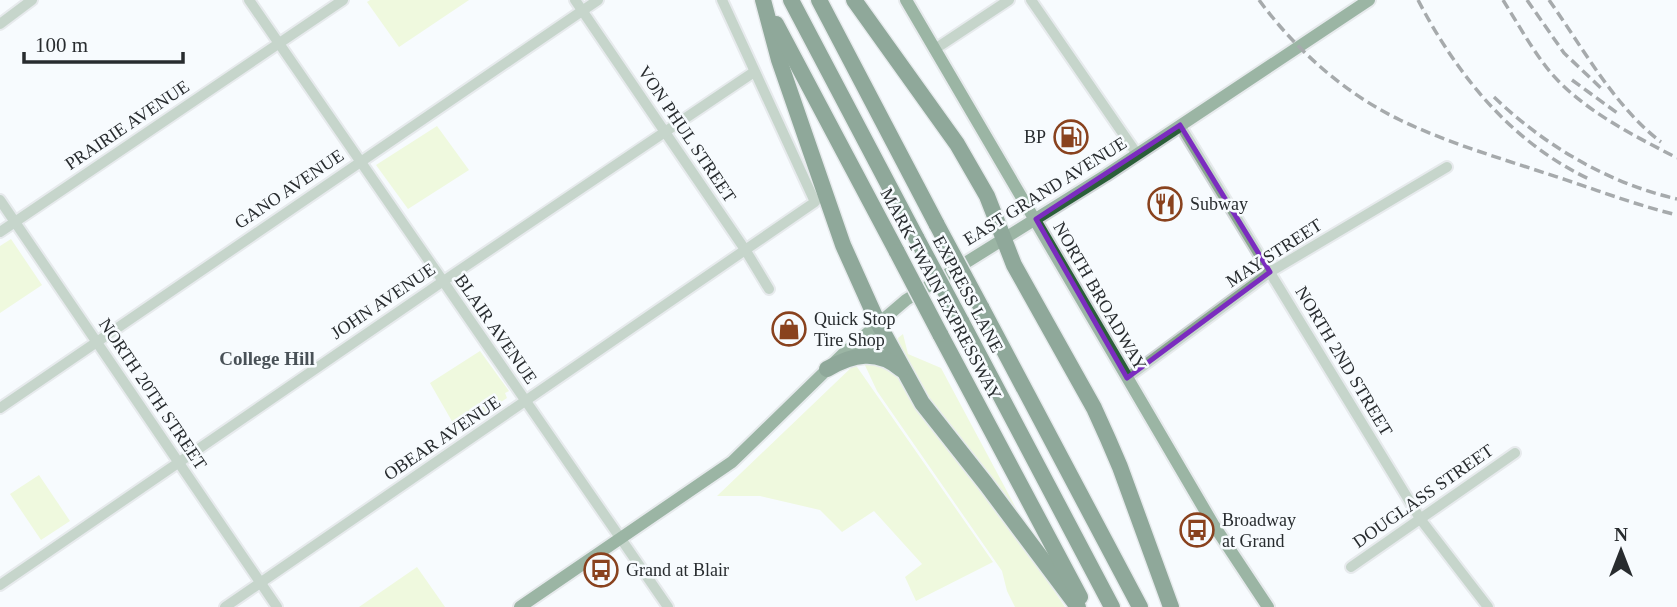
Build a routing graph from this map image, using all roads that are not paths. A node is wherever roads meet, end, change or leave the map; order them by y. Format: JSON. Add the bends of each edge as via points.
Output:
{"nodes":[{"id":1,"x":32,"y":0,"type":"edge"},
{"id":2,"x":249,"y":0,"type":"edge"},
{"id":3,"x":343,"y":0,"type":"edge"},
{"id":4,"x":575,"y":0,"type":"edge"},
{"id":5,"x":598,"y":0,"type":"edge"},
{"id":6,"x":722,"y":0,"type":"edge"},
{"id":7,"x":763,"y":0,"type":"edge"},
{"id":8,"x":791,"y":0,"type":"edge"},
{"id":9,"x":819,"y":0,"type":"edge"},
{"id":10,"x":854,"y":0,"type":"edge"},
{"id":11,"x":906,"y":0,"type":"edge"},
{"id":12,"x":1009,"y":0,"type":"edge"},
{"id":13,"x":1031,"y":0,"type":"edge"},
{"id":14,"x":1368,"y":0,"type":"edge"},
{"id":15,"x":582,"y":11,"type":"junction"},
{"id":16,"x":0,"y":24,"type":"edge"},
{"id":17,"x":279,"y":43,"type":"junction"},
{"id":18,"x":935,"y":49,"type":"junction"},
{"id":19,"x":754,"y":72,"type":"junction"},
{"id":20,"x":1180,"y":125,"type":"junction"},
{"id":21,"x":664,"y":132,"type":"junction"},
{"id":22,"x":1136,"y":154,"type":"junction"},
{"id":23,"x":360,"y":162,"type":"junction"},
{"id":24,"x":1447,"y":167,"type":"dead end"},
{"id":25,"x":0,"y":200,"type":"edge"},
{"id":26,"x":1036,"y":219,"type":"junction"},
{"id":27,"x":15,"y":222,"type":"junction"},
{"id":28,"x":0,"y":232,"type":"edge"},
{"id":29,"x":1003,"y":239,"type":"junction"},
{"id":30,"x":746,"y":251,"type":"junction"},
{"id":31,"x":1270,"y":272,"type":"junction"},
{"id":32,"x":442,"y":282,"type":"junction"},
{"id":33,"x":769,"y":289,"type":"dead end"},
{"id":34,"x":878,"y":323,"type":"junction"},
{"id":35,"x":97,"y":342,"type":"junction"},
{"id":36,"x":827,"y":369,"type":"junction"},
{"id":37,"x":903,"y":370,"type":"junction"},
{"id":38,"x":1127,"y":378,"type":"junction"},
{"id":39,"x":526,"y":402,"type":"junction"},
{"id":40,"x":0,"y":408,"type":"edge"},
{"id":41,"x":1515,"y":453,"type":"dead end"},
{"id":42,"x":178,"y":463,"type":"junction"},
{"id":43,"x":1421,"y":520,"type":"junction"},
{"id":44,"x":620,"y":539,"type":"junction"},
{"id":45,"x":1351,"y":567,"type":"dead end"},
{"id":46,"x":261,"y":583,"type":"junction"},
{"id":47,"x":0,"y":585,"type":"edge"},
{"id":48,"x":225,"y":607,"type":"edge"},
{"id":49,"x":277,"y":607,"type":"edge"},
{"id":50,"x":520,"y":607,"type":"edge"},
{"id":51,"x":668,"y":607,"type":"edge"},
{"id":52,"x":1078,"y":607,"type":"edge"},
{"id":53,"x":1085,"y":607,"type":"edge"},
{"id":54,"x":1112,"y":607,"type":"edge"},
{"id":55,"x":1140,"y":607,"type":"edge"},
{"id":56,"x":1171,"y":607,"type":"edge"},
{"id":57,"x":1268,"y":607,"type":"edge"},
{"id":58,"x":1488,"y":607,"type":"edge"}],
"edges":[{"from":1,"to":16,"type":"street"},
{"from":2,"to":17,"type":"street","name":"BLAIR AVENUE"},
{"from":3,"to":17,"type":"street","name":"PRAIRIE AVENUE"},
{"from":4,"to":15,"type":"street","name":"VON PHUL STREET"},
{"from":5,"to":15,"type":"street","name":"GANO AVENUE"},
{"from":6,"to":19,"type":"street"},
{"from":7,"to":34,"type":"highway","via":[[843,245]]},
{"from":7,"to":53,"type":"highway","name":"MARK TWAIN EXPRESSWAY","bridge":true},
{"from":8,"to":54,"type":"highway","name":"EXPRESS LANE","bridge":true},
{"from":9,"to":55,"type":"highway","name":"MARK TWAIN EXPRESSWAY","bridge":true},
{"from":10,"to":29,"type":"highway","via":[[969,164]]},
{"from":11,"to":18,"type":"main road","name":"NORTH BROADWAY"},
{"from":12,"to":18,"type":"street"},
{"from":13,"to":22,"type":"street"},
{"from":14,"to":20,"type":"main road","name":"EAST GRAND AVENUE"},
{"from":15,"to":21,"type":"street","name":"VON PHUL STREET"},
{"from":15,"to":23,"type":"street","name":"GANO AVENUE"},
{"from":17,"to":23,"type":"street","name":"BLAIR AVENUE"},
{"from":17,"to":27,"type":"street","name":"PRAIRIE AVENUE"},
{"from":18,"to":26,"type":"main road","name":"NORTH BROADWAY"},
{"from":19,"to":21,"type":"street","name":"JOHN AVENUE"},
{"from":19,"to":30,"type":"street","name":"OBEAR AVENUE","via":[[815,202]]},
{"from":20,"to":22,"type":"main road","name":"EAST GRAND AVENUE"},
{"from":20,"to":31,"type":"street","name":"NORTH 2ND STREET"},
{"from":21,"to":30,"type":"street","name":"VON PHUL STREET"},
{"from":21,"to":32,"type":"street","name":"JOHN AVENUE"},
{"from":22,"to":26,"type":"main road","name":"EAST GRAND AVENUE"},
{"from":23,"to":32,"type":"street","name":"BLAIR AVENUE"},
{"from":23,"to":35,"type":"street","name":"GANO AVENUE"},
{"from":24,"to":31,"type":"street","name":"MAY STREET"},
{"from":25,"to":27,"type":"street","name":"NORTH 20TH STREET"},
{"from":26,"to":29,"type":"main road","name":"EAST GRAND AVENUE"},
{"from":26,"to":38,"type":"main road","name":"NORTH BROADWAY"},
{"from":27,"to":28,"type":"street","name":"PRAIRIE AVENUE"},
{"from":27,"to":35,"type":"street","name":"NORTH 20TH STREET"},
{"from":29,"to":34,"type":"main road","name":"EAST GRAND AVENUE"},
{"from":29,"to":56,"type":"highway","via":[[1094,408]]},
{"from":30,"to":33,"type":"street","name":"VON PHUL STREET"},
{"from":30,"to":39,"type":"street","name":"OBEAR AVENUE"},
{"from":31,"to":38,"type":"street","name":"MAY STREET"},
{"from":31,"to":43,"type":"street","name":"NORTH 2ND STREET"},
{"from":32,"to":39,"type":"street","name":"BLAIR AVENUE"},
{"from":32,"to":42,"type":"street","name":"JOHN AVENUE"},
{"from":34,"to":36,"type":"main road","name":"EAST GRAND AVENUE"},
{"from":34,"to":37,"type":"highway"},
{"from":35,"to":40,"type":"street","name":"GANO AVENUE"},
{"from":35,"to":42,"type":"street","name":"NORTH 20TH STREET"},
{"from":36,"to":37,"type":"highway","via":[[853,356],[868,355],[882,357]]},
{"from":36,"to":44,"type":"main road","name":"EAST GRAND AVENUE","via":[[732,462]]},
{"from":37,"to":52,"type":"highway","via":[[932,417]]},
{"from":38,"to":57,"type":"main road","name":"NORTH BROADWAY"},
{"from":39,"to":44,"type":"street","name":"BLAIR AVENUE"},
{"from":39,"to":46,"type":"street","name":"OBEAR AVENUE"},
{"from":41,"to":43,"type":"street","name":"DOUGLASS STREET"},
{"from":42,"to":46,"type":"street","name":"NORTH 20TH STREET"},
{"from":42,"to":47,"type":"street","name":"JOHN AVENUE"},
{"from":43,"to":45,"type":"street","name":"DOUGLASS STREET"},
{"from":43,"to":58,"type":"street","name":"NORTH 2ND STREET"},
{"from":44,"to":50,"type":"main road","name":"EAST GRAND AVENUE"},
{"from":44,"to":51,"type":"street","name":"BLAIR AVENUE"},
{"from":46,"to":48,"type":"street","name":"OBEAR AVENUE"},
{"from":46,"to":49,"type":"street","name":"NORTH 20TH STREET"}]}
